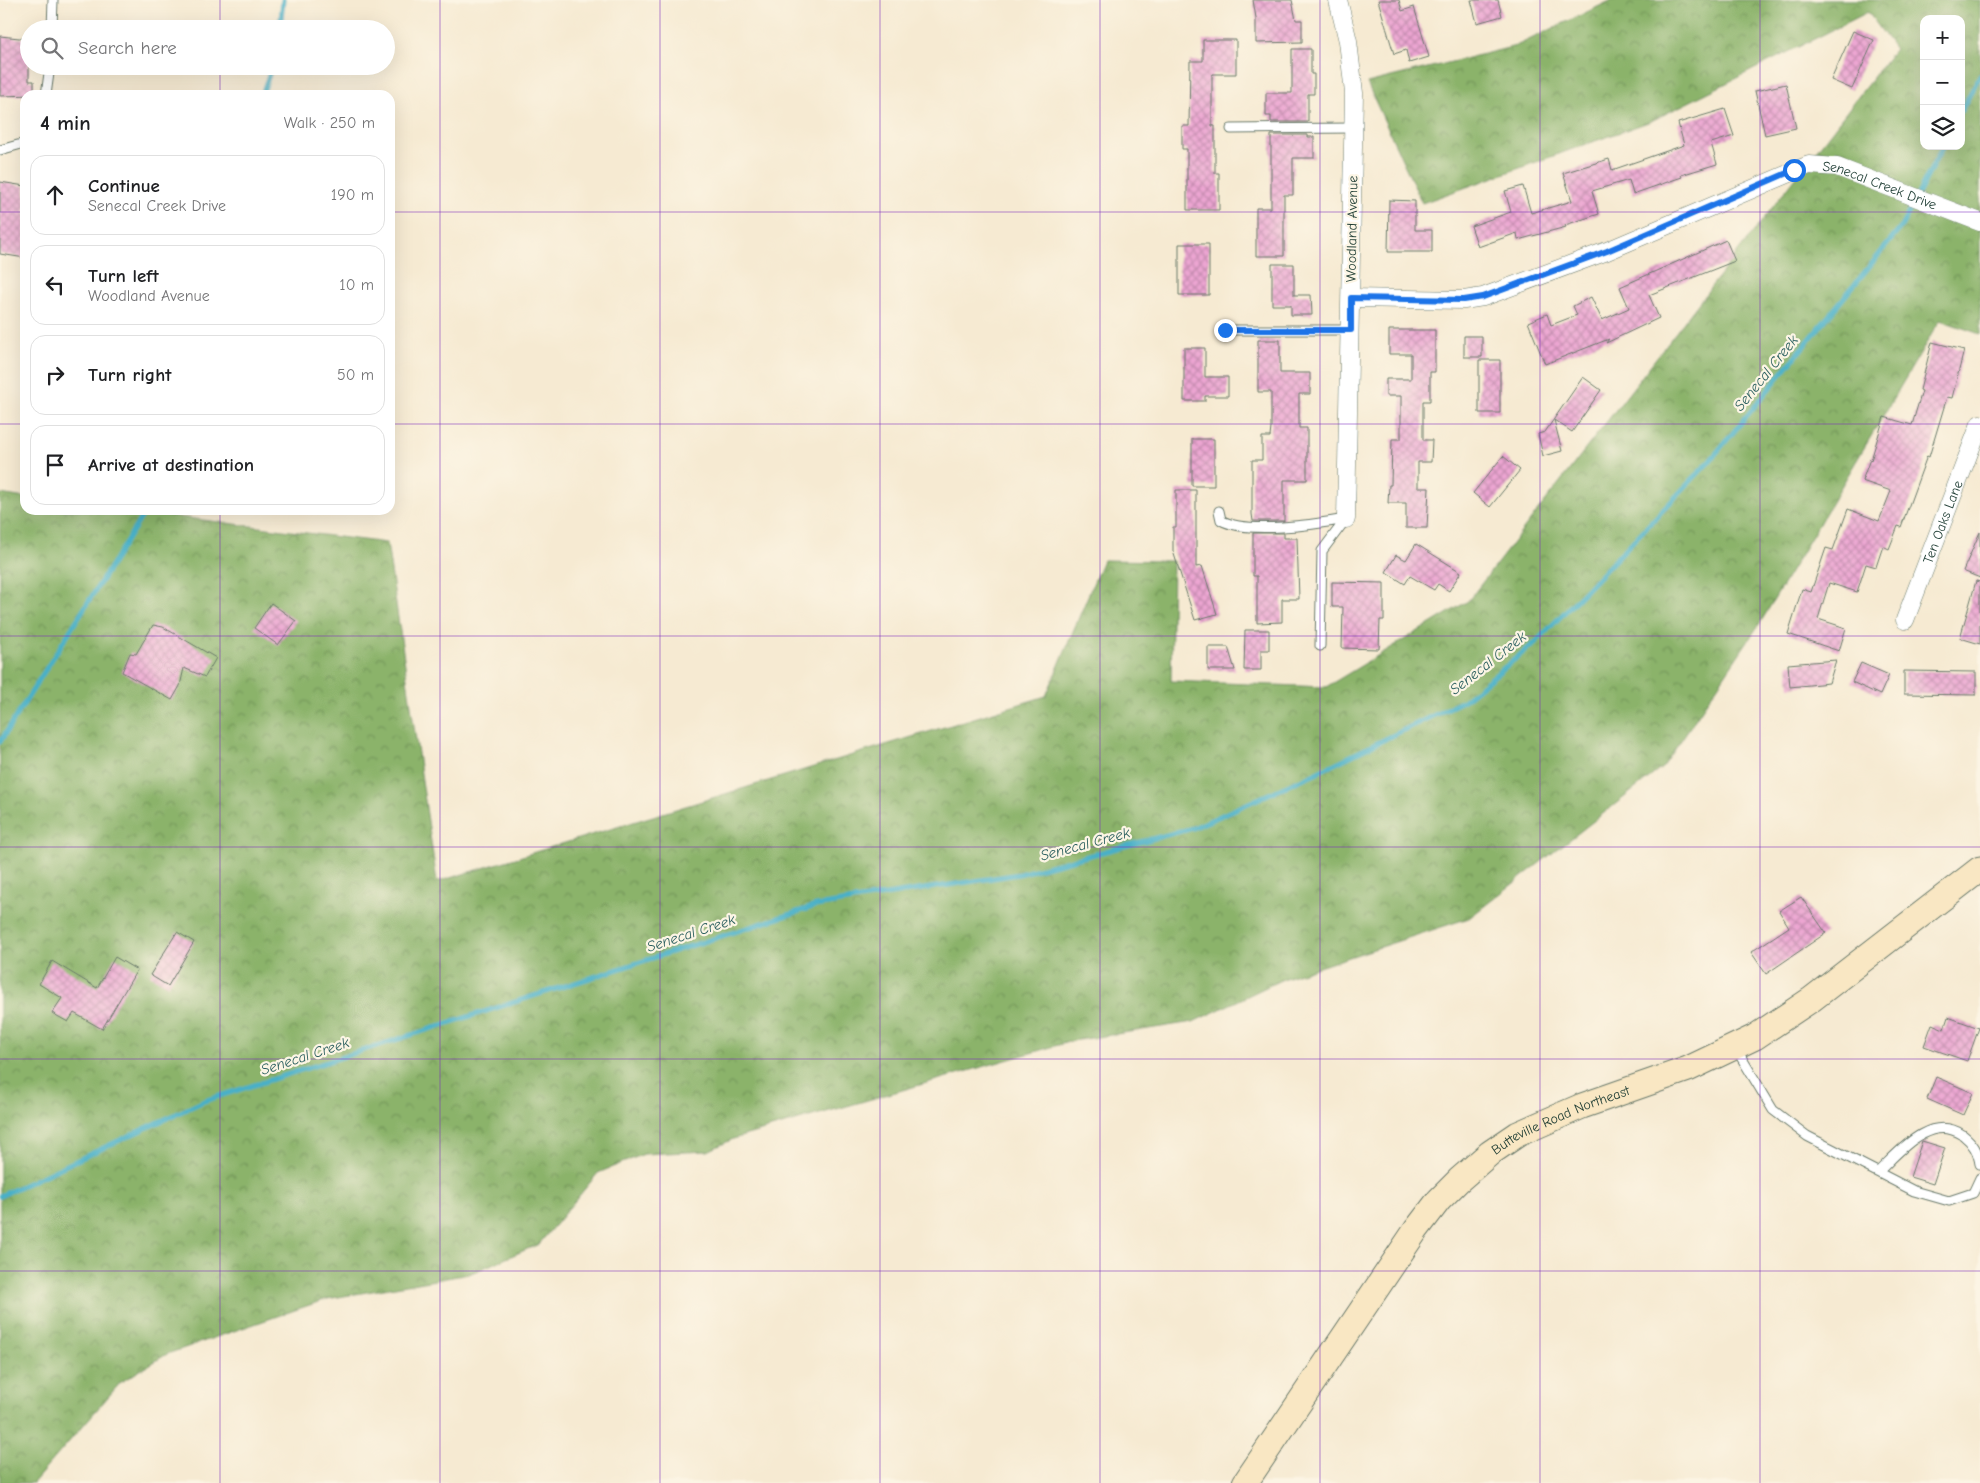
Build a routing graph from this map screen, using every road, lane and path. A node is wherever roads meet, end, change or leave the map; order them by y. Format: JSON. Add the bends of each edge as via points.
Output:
{"nodes":[{"id":1,"x":53,"y":0,"type":"edge"},
{"id":2,"x":1338,"y":0,"type":"edge"},
{"id":3,"x":52,"y":20,"type":"edge"},
{"id":4,"x":49,"y":75,"type":"edge"},
{"id":5,"x":47,"y":90,"type":"edge"},
{"id":6,"x":1354,"y":128,"type":"junction"},
{"id":7,"x":1231,"y":129,"type":"dead end"},
{"id":8,"x":20,"y":144,"type":"edge"},
{"id":9,"x":0,"y":150,"type":"edge"},
{"id":10,"x":1980,"y":222,"type":"edge"},
{"id":11,"x":1351,"y":298,"type":"junction"},
{"id":12,"x":1225,"y":330,"type":"dead end"},
{"id":13,"x":1351,"y":330,"type":"junction"},
{"id":14,"x":1980,"y":424,"type":"edge"},
{"id":15,"x":1219,"y":511,"type":"dead end"},
{"id":16,"x":1346,"y":519,"type":"junction"},
{"id":17,"x":1904,"y":620,"type":"dead end"},
{"id":18,"x":1320,"y":646,"type":"dead end"},
{"id":19,"x":1980,"y":869,"type":"edge"},
{"id":20,"x":1735,"y":1047,"type":"junction"},
{"id":21,"x":1980,"y":1164,"type":"edge"},
{"id":22,"x":1878,"y":1172,"type":"junction"},
{"id":23,"x":1980,"y":1178,"type":"edge"},
{"id":24,"x":1245,"y":1483,"type":"edge"}],
"edges":[{"from":1,"to":3,"type":"lane"},
{"from":2,"to":6,"type":"street","name":"Woodland Avenue","via":[[1352,72]]},
{"from":4,"to":5,"type":"lane"},
{"from":6,"to":7,"type":"lane"},
{"from":6,"to":11,"type":"street","name":"Woodland Avenue"},
{"from":8,"to":9,"type":"lane"},
{"from":10,"to":11,"type":"street","name":"Senecal Creek Drive","via":[[1837,167],[1810,165],[1607,251],[1483,297],[1464,300]]},
{"from":11,"to":13,"type":"street","name":"Woodland Avenue"},
{"from":12,"to":13,"type":"lane"},
{"from":13,"to":16,"type":"street","name":"Woodland Avenue"},
{"from":14,"to":17,"type":"street","name":"Ten Oaks Lane"},
{"from":15,"to":16,"type":"lane","via":[[1221,520],[1228,524],[1251,526],[1303,526]]},
{"from":16,"to":18,"type":"lane","via":[[1322,552]]},
{"from":19,"to":20,"type":"main road","name":"Butteville Road Northeast","via":[[1812,999]]},
{"from":20,"to":22,"type":"lane","via":[[1773,1110],[1808,1136]]},
{"from":20,"to":24,"type":"main road","name":"Butteville Road Northeast","via":[[1688,1069],[1544,1121],[1490,1153],[1459,1180],[1416,1230]]},
{"from":21,"to":22,"type":"lane","via":[[1978,1153],[1969,1140],[1956,1131],[1939,1128],[1913,1138]]},
{"from":22,"to":23,"type":"lane","via":[[1914,1191],[1949,1201],[1973,1192]]}]}
